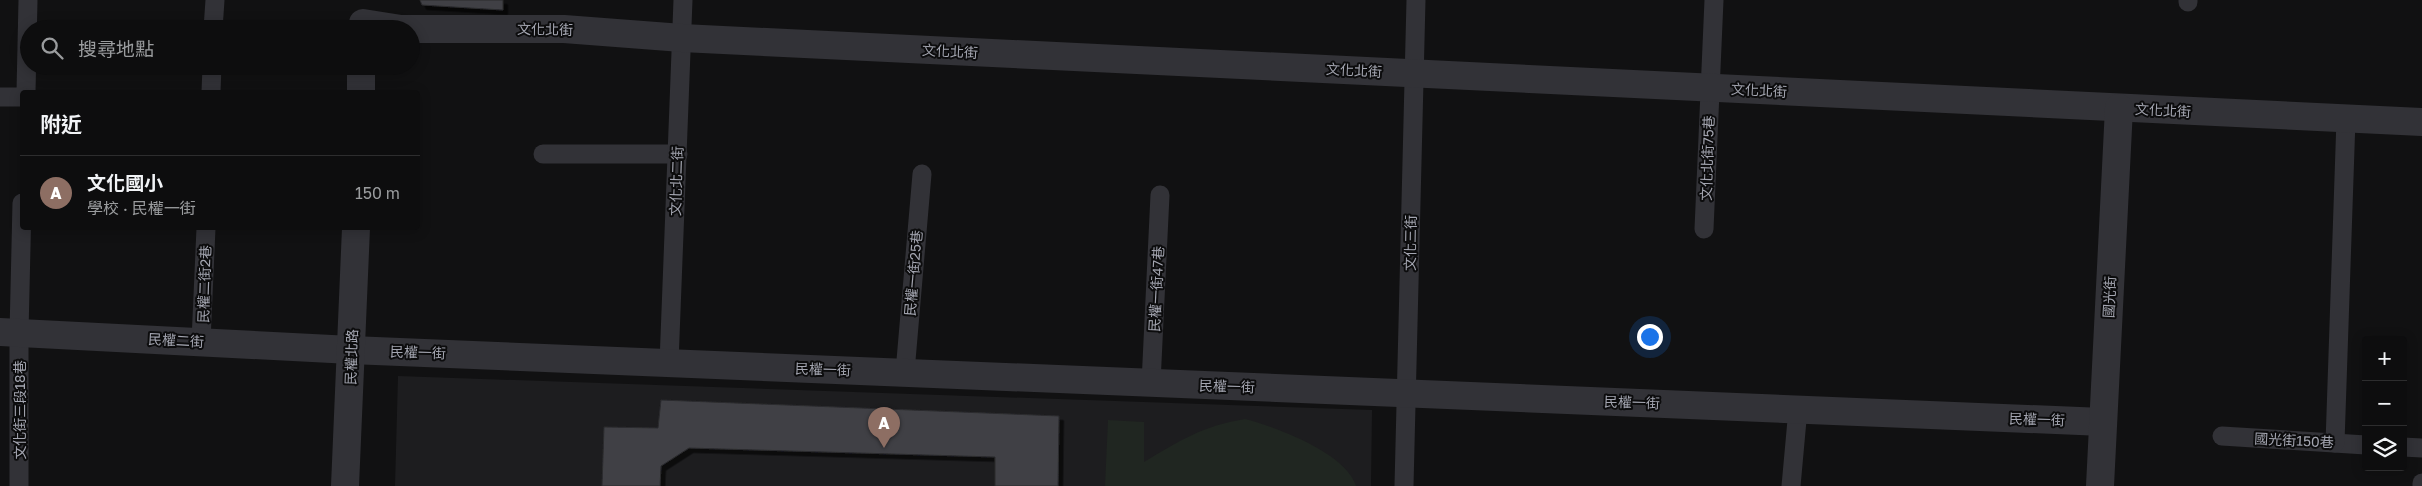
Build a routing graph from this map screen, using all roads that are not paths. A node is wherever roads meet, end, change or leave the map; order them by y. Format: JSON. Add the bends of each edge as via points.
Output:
{"nodes":[{"id":1,"x":28,"y":0,"type":"edge"},
{"id":2,"x":215,"y":0,"type":"edge"},
{"id":3,"x":683,"y":0,"type":"edge"},
{"id":4,"x":1416,"y":0,"type":"edge"},
{"id":5,"x":1714,"y":0,"type":"edge"},
{"id":6,"x":28,"y":20,"type":"edge"},
{"id":7,"x":214,"y":20,"type":"edge"},
{"id":8,"x":420,"y":28,"type":"edge"},
{"id":9,"x":682,"y":38,"type":"junction"},
{"id":10,"x":1414,"y":73,"type":"junction"},
{"id":11,"x":26,"y":75,"type":"edge"},
{"id":12,"x":212,"y":75,"type":"edge"},
{"id":13,"x":361,"y":75,"type":"edge"},
{"id":14,"x":1709,"y":88,"type":"junction"},
{"id":15,"x":26,"y":90,"type":"edge"},
{"id":16,"x":211,"y":90,"type":"edge"},
{"id":17,"x":360,"y":90,"type":"edge"},
{"id":18,"x":0,"y":97,"type":"edge"},
{"id":19,"x":20,"y":97,"type":"edge"},
{"id":20,"x":2119,"y":108,"type":"junction"},
{"id":21,"x":2346,"y":119,"type":"junction"},
{"id":22,"x":2422,"y":122,"type":"edge"},
{"id":23,"x":543,"y":154,"type":"dead end"},
{"id":24,"x":678,"y":154,"type":"junction"},
{"id":25,"x":922,"y":174,"type":"dead end"},
{"id":26,"x":1160,"y":195,"type":"dead end"},
{"id":27,"x":20,"y":223,"type":"edge"},
{"id":28,"x":1704,"y":228,"type":"dead end"},
{"id":29,"x":206,"y":230,"type":"edge"},
{"id":30,"x":356,"y":230,"type":"edge"},
{"id":31,"x":9,"y":333,"type":"edge"},
{"id":32,"x":202,"y":341,"type":"junction"},
{"id":33,"x":351,"y":350,"type":"junction"},
{"id":34,"x":670,"y":363,"type":"junction"},
{"id":35,"x":905,"y":372,"type":"junction"},
{"id":36,"x":1151,"y":383,"type":"junction"},
{"id":37,"x":1407,"y":393,"type":"junction"},
{"id":38,"x":1798,"y":409,"type":"junction"},
{"id":39,"x":2104,"y":422,"type":"junction"},
{"id":40,"x":2222,"y":436,"type":"dead end"},
{"id":41,"x":2335,"y":443,"type":"junction"},
{"id":42,"x":2362,"y":445,"type":"edge"},
{"id":43,"x":2407,"y":447,"type":"edge"},
{"id":44,"x":2422,"y":448,"type":"edge"},
{"id":45,"x":19,"y":486,"type":"edge"},
{"id":46,"x":345,"y":486,"type":"edge"},
{"id":47,"x":1404,"y":486,"type":"edge"},
{"id":48,"x":1791,"y":486,"type":"edge"},
{"id":49,"x":2100,"y":486,"type":"edge"}],
"edges":[{"from":1,"to":6,"type":"lane"},
{"from":2,"to":7,"type":"lane"},
{"from":3,"to":9,"type":"lane","name":"文化北二街"},
{"from":4,"to":10,"type":"lane","name":"文化三街"},
{"from":5,"to":14,"type":"lane","name":"文化北街75巷"},
{"from":8,"to":9,"type":"street","name":"文化北街","via":[[564,28]]},
{"from":9,"to":10,"type":"street","name":"文化北街"},
{"from":9,"to":24,"type":"lane","name":"文化北二街"},
{"from":10,"to":14,"type":"street","name":"文化北街"},
{"from":10,"to":37,"type":"lane","name":"文化三街"},
{"from":11,"to":15,"type":"lane"},
{"from":12,"to":16,"type":"lane"},
{"from":13,"to":17,"type":"street"},
{"from":14,"to":20,"type":"street","name":"文化北街"},
{"from":14,"to":28,"type":"lane","name":"文化北街75巷"},
{"from":18,"to":19,"type":"lane"},
{"from":20,"to":21,"type":"street","name":"文化北街"},
{"from":20,"to":39,"type":"street","name":"國光街"},
{"from":21,"to":22,"type":"street","name":"文化北街"},
{"from":21,"to":41,"type":"lane"},
{"from":23,"to":24,"type":"lane"},
{"from":24,"to":34,"type":"lane","name":"文化北二街"},
{"from":25,"to":35,"type":"lane","name":"民權一街25巷"},
{"from":26,"to":36,"type":"lane","name":"民權一街47巷"},
{"from":27,"to":31,"type":"lane","name":"文化街三段18巷"},
{"from":29,"to":32,"type":"lane","name":"民權二街2巷"},
{"from":30,"to":33,"type":"street","name":"民權北路"},
{"from":31,"to":32,"type":"street","name":"民權二街"},
{"from":31,"to":45,"type":"lane","name":"文化街三段18巷"},
{"from":32,"to":33,"type":"street","name":"民權二街"},
{"from":33,"to":34,"type":"street","name":"民權一街"},
{"from":33,"to":46,"type":"street","name":"民權北路"},
{"from":34,"to":35,"type":"street","name":"民權一街"},
{"from":35,"to":36,"type":"street","name":"民權一街"},
{"from":36,"to":37,"type":"street","name":"民權一街"},
{"from":37,"to":38,"type":"street","name":"民權一街"},
{"from":37,"to":47,"type":"lane","name":"文化三街"},
{"from":38,"to":39,"type":"street","name":"民權一街"},
{"from":38,"to":48,"type":"lane"},
{"from":39,"to":49,"type":"street","name":"國光街"},
{"from":40,"to":41,"type":"lane","name":"國光街150巷"},
{"from":41,"to":42,"type":"lane","name":"國光街150巷"},
{"from":43,"to":44,"type":"lane"}]}
